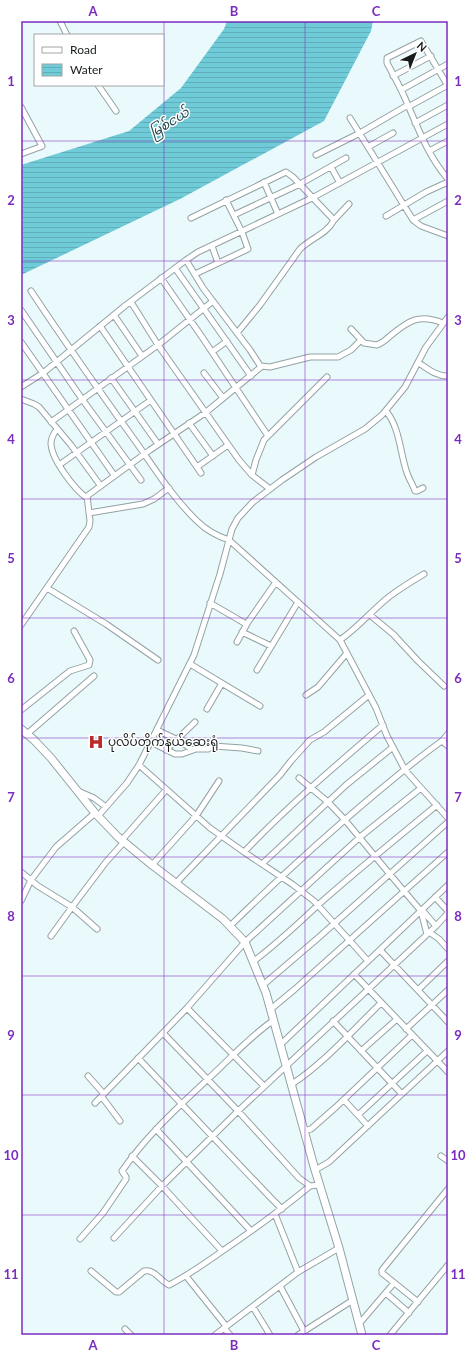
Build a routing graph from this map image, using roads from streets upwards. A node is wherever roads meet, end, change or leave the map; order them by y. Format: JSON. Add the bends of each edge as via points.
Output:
{"nodes":[{"id":1,"x":60,"y":21,"type":"edge"},
{"id":2,"x":66,"y":34,"type":"edge"},
{"id":3,"x":430,"y":56,"type":"junction"},
{"id":4,"x":448,"y":64,"type":"edge"},
{"id":5,"x":438,"y":69,"type":"junction"},
{"id":6,"x":393,"y":76,"type":"junction"},
{"id":7,"x":448,"y":85,"type":"edge"},
{"id":8,"x":99,"y":86,"type":"edge"},
{"id":9,"x":401,"y":90,"type":"junction"},
{"id":10,"x":448,"y":105,"type":"edge"},
{"id":11,"x":408,"y":106,"type":"junction"},
{"id":12,"x":21,"y":107,"type":"edge"},
{"id":13,"x":116,"y":111,"type":"dead end"},
{"id":14,"x":350,"y":118,"type":"dead end"},
{"id":15,"x":415,"y":123,"type":"junction"},
{"id":16,"x":448,"y":124,"type":"edge"},
{"id":17,"x":360,"y":133,"type":"junction"},
{"id":18,"x":393,"y":133,"type":"dead end"},
{"id":19,"x":422,"y":138,"type":"junction"},
{"id":20,"x":448,"y":141,"type":"edge"},
{"id":21,"x":368,"y":147,"type":"junction"},
{"id":22,"x":429,"y":151,"type":"junction"},
{"id":23,"x":21,"y":154,"type":"edge"},
{"id":24,"x":316,"y":155,"type":"dead end"},
{"id":25,"x":346,"y":158,"type":"dead end"},
{"id":26,"x":378,"y":162,"type":"junction"},
{"id":27,"x":331,"y":167,"type":"junction"},
{"id":28,"x":448,"y":179,"type":"edge"},
{"id":29,"x":264,"y":182,"type":"junction"},
{"id":30,"x":448,"y":182,"type":"edge"},
{"id":31,"x":340,"y":183,"type":"junction"},
{"id":32,"x":300,"y":184,"type":"junction"},
{"id":33,"x":312,"y":198,"type":"junction"},
{"id":34,"x":271,"y":199,"type":"junction"},
{"id":35,"x":226,"y":200,"type":"junction"},
{"id":36,"x":448,"y":201,"type":"edge"},
{"id":37,"x":349,"y":204,"type":"dead end"},
{"id":38,"x":404,"y":205,"type":"junction"},
{"id":39,"x":278,"y":214,"type":"junction"},
{"id":40,"x":234,"y":215,"type":"junction"},
{"id":41,"x":386,"y":216,"type":"dead end"},
{"id":42,"x":191,"y":218,"type":"dead end"},
{"id":43,"x":334,"y":220,"type":"junction"},
{"id":44,"x":413,"y":220,"type":"junction"},
{"id":45,"x":242,"y":232,"type":"junction"},
{"id":46,"x":448,"y":236,"type":"edge"},
{"id":47,"x":212,"y":246,"type":"junction"},
{"id":48,"x":186,"y":260,"type":"junction"},
{"id":49,"x":218,"y":262,"type":"junction"},
{"id":50,"x":175,"y":268,"type":"junction"},
{"id":51,"x":195,"y":274,"type":"junction"},
{"id":52,"x":161,"y":278,"type":"junction"},
{"id":53,"x":31,"y":291,"type":"dead end"},
{"id":54,"x":213,"y":301,"type":"junction"},
{"id":55,"x":131,"y":302,"type":"junction"},
{"id":56,"x":203,"y":309,"type":"junction"},
{"id":57,"x":21,"y":310,"type":"edge"},
{"id":58,"x":114,"y":316,"type":"junction"},
{"id":59,"x":448,"y":317,"type":"edge"},
{"id":60,"x":190,"y":320,"type":"junction"},
{"id":61,"x":444,"y":323,"type":"junction"},
{"id":62,"x":100,"y":326,"type":"junction"},
{"id":63,"x":351,"y":329,"type":"dead end"},
{"id":64,"x":237,"y":333,"type":"junction"},
{"id":65,"x":361,"y":340,"type":"junction"},
{"id":66,"x":227,"y":341,"type":"junction"},
{"id":67,"x":22,"y":345,"type":"edge"},
{"id":68,"x":158,"y":345,"type":"junction"},
{"id":69,"x":71,"y":350,"type":"junction"},
{"id":70,"x":212,"y":352,"type":"junction"},
{"id":71,"x":142,"y":356,"type":"junction"},
{"id":72,"x":56,"y":362,"type":"junction"},
{"id":73,"x":419,"y":363,"type":"junction"},
{"id":74,"x":127,"y":366,"type":"junction"},
{"id":75,"x":262,"y":366,"type":"junction"},
{"id":76,"x":43,"y":373,"type":"junction"},
{"id":77,"x":204,"y":373,"type":"dead end"},
{"id":78,"x":251,"y":376,"type":"junction"},
{"id":79,"x":447,"y":376,"type":"dead end"},
{"id":80,"x":327,"y":377,"type":"dead end"},
{"id":81,"x":111,"y":378,"type":"junction"},
{"id":82,"x":21,"y":387,"type":"edge"},
{"id":83,"x":236,"y":387,"type":"junction"},
{"id":84,"x":98,"y":388,"type":"junction"},
{"id":85,"x":223,"y":398,"type":"junction"},
{"id":86,"x":21,"y":399,"type":"edge"},
{"id":87,"x":82,"y":399,"type":"junction"},
{"id":88,"x":151,"y":400,"type":"junction"},
{"id":89,"x":68,"y":409,"type":"junction"},
{"id":90,"x":136,"y":411,"type":"junction"},
{"id":91,"x":386,"y":411,"type":"junction"},
{"id":92,"x":205,"y":412,"type":"junction"},
{"id":93,"x":121,"y":421,"type":"junction"},
{"id":94,"x":51,"y":422,"type":"junction"},
{"id":95,"x":189,"y":423,"type":"junction"},
{"id":96,"x":57,"y":429,"type":"junction"},
{"id":97,"x":106,"y":432,"type":"junction"},
{"id":98,"x":174,"y":433,"type":"junction"},
{"id":99,"x":268,"y":436,"type":"junction"},
{"id":100,"x":91,"y":443,"type":"junction"},
{"id":101,"x":158,"y":444,"type":"junction"},
{"id":102,"x":228,"y":445,"type":"junction"},
{"id":103,"x":77,"y":453,"type":"junction"},
{"id":104,"x":144,"y":454,"type":"junction"},
{"id":105,"x":213,"y":456,"type":"junction"},
{"id":106,"x":129,"y":464,"type":"junction"},
{"id":107,"x":59,"y":465,"type":"junction"},
{"id":108,"x":198,"y":467,"type":"junction"},
{"id":109,"x":201,"y":472,"type":"dead end"},
{"id":110,"x":114,"y":475,"type":"junction"},
{"id":111,"x":252,"y":475,"type":"junction"},
{"id":112,"x":141,"y":480,"type":"dead end"},
{"id":113,"x":100,"y":485,"type":"junction"},
{"id":114,"x":169,"y":488,"type":"junction"},
{"id":115,"x":423,"y":488,"type":"dead end"},
{"id":116,"x":270,"y":489,"type":"junction"},
{"id":117,"x":87,"y":498,"type":"junction"},
{"id":118,"x":89,"y":513,"type":"junction"},
{"id":119,"x":229,"y":540,"type":"junction"},
{"id":120,"x":424,"y":574,"type":"dead end"},
{"id":121,"x":276,"y":582,"type":"junction"},
{"id":122,"x":47,"y":588,"type":"junction"},
{"id":123,"x":298,"y":602,"type":"junction"},
{"id":124,"x":210,"y":603,"type":"junction"},
{"id":125,"x":370,"y":615,"type":"junction"},
{"id":126,"x":246,"y":624,"type":"junction"},
{"id":127,"x":21,"y":625,"type":"edge"},
{"id":128,"x":74,"y":631,"type":"dead end"},
{"id":129,"x":242,"y":632,"type":"junction"},
{"id":130,"x":340,"y":640,"type":"junction"},
{"id":131,"x":237,"y":642,"type":"dead end"},
{"id":132,"x":271,"y":646,"type":"junction"},
{"id":133,"x":347,"y":653,"type":"junction"},
{"id":134,"x":158,"y":660,"type":"dead end"},
{"id":135,"x":190,"y":664,"type":"junction"},
{"id":136,"x":257,"y":670,"type":"dead end"},
{"id":137,"x":94,"y":676,"type":"dead end"},
{"id":138,"x":222,"y":683,"type":"junction"},
{"id":139,"x":444,"y":686,"type":"dead end"},
{"id":140,"x":306,"y":695,"type":"dead end"},
{"id":141,"x":369,"y":695,"type":"junction"},
{"id":142,"x":260,"y":706,"type":"dead end"},
{"id":143,"x":207,"y":709,"type":"dead end"},
{"id":144,"x":21,"y":710,"type":"edge"},
{"id":145,"x":195,"y":722,"type":"dead end"},
{"id":146,"x":383,"y":725,"type":"junction"},
{"id":147,"x":21,"y":729,"type":"edge"},
{"id":148,"x":157,"y":730,"type":"junction"},
{"id":149,"x":27,"y":734,"type":"junction"},
{"id":150,"x":448,"y":734,"type":"edge"},
{"id":151,"x":178,"y":740,"type":"junction"},
{"id":152,"x":442,"y":741,"type":"junction"},
{"id":153,"x":151,"y":742,"type":"junction"},
{"id":154,"x":448,"y":746,"type":"edge"},
{"id":155,"x":393,"y":747,"type":"junction"},
{"id":156,"x":166,"y":750,"type":"junction"},
{"id":157,"x":193,"y":750,"type":"junction"},
{"id":158,"x":258,"y":752,"type":"dead end"},
{"id":159,"x":139,"y":766,"type":"junction"},
{"id":160,"x":405,"y":770,"type":"junction"},
{"id":161,"x":299,"y":778,"type":"dead end"},
{"id":162,"x":219,"y":781,"type":"dead end"},
{"id":163,"x":310,"y":787,"type":"junction"},
{"id":164,"x":421,"y":788,"type":"junction"},
{"id":165,"x":166,"y":790,"type":"junction"},
{"id":166,"x":77,"y":791,"type":"junction"},
{"id":167,"x":328,"y":802,"type":"junction"},
{"id":168,"x":437,"y":805,"type":"junction"},
{"id":169,"x":106,"y":807,"type":"junction"},
{"id":170,"x":97,"y":814,"type":"junction"},
{"id":171,"x":196,"y":816,"type":"junction"},
{"id":172,"x":448,"y":818,"type":"edge"},
{"id":173,"x":345,"y":820,"type":"junction"},
{"id":174,"x":448,"y":822,"type":"edge"},
{"id":175,"x":222,"y":836,"type":"junction"},
{"id":176,"x":360,"y":837,"type":"junction"},
{"id":177,"x":123,"y":841,"type":"junction"},
{"id":178,"x":244,"y":852,"type":"junction"},
{"id":179,"x":448,"y":852,"type":"edge"},
{"id":180,"x":375,"y":857,"type":"junction"},
{"id":181,"x":262,"y":864,"type":"junction"},
{"id":182,"x":152,"y":865,"type":"junction"},
{"id":183,"x":21,"y":872,"type":"edge"},
{"id":184,"x":390,"y":874,"type":"junction"},
{"id":185,"x":282,"y":876,"type":"junction"},
{"id":186,"x":31,"y":880,"type":"junction"},
{"id":187,"x":176,"y":883,"type":"junction"},
{"id":188,"x":448,"y":885,"type":"edge"},
{"id":189,"x":301,"y":890,"type":"junction"},
{"id":190,"x":404,"y":892,"type":"junction"},
{"id":191,"x":435,"y":897,"type":"junction"},
{"id":192,"x":21,"y":901,"type":"edge"},
{"id":193,"x":318,"y":905,"type":"junction"},
{"id":194,"x":72,"y":907,"type":"junction"},
{"id":195,"x":422,"y":910,"type":"junction"},
{"id":196,"x":448,"y":912,"type":"edge"},
{"id":197,"x":334,"y":923,"type":"junction"},
{"id":198,"x":230,"y":926,"type":"junction"},
{"id":199,"x":436,"y":926,"type":"junction"},
{"id":200,"x":97,"y":929,"type":"dead end"},
{"id":201,"x":428,"y":933,"type":"junction"},
{"id":202,"x":51,"y":936,"type":"dead end"},
{"id":203,"x":349,"y":941,"type":"junction"},
{"id":204,"x":245,"y":942,"type":"junction"},
{"id":205,"x":448,"y":949,"type":"edge"},
{"id":206,"x":380,"y":950,"type":"junction"},
{"id":207,"x":448,"y":960,"type":"edge"},
{"id":208,"x":254,"y":961,"type":"junction"},
{"id":209,"x":368,"y":961,"type":"junction"},
{"id":210,"x":394,"y":965,"type":"junction"},
{"id":211,"x":354,"y":974,"type":"junction"},
{"id":212,"x":263,"y":985,"type":"junction"},
{"id":213,"x":368,"y":989,"type":"junction"},
{"id":214,"x":418,"y":990,"type":"junction"},
{"id":215,"x":448,"y":990,"type":"edge"},
{"id":216,"x":381,"y":1003,"type":"junction"},
{"id":217,"x":432,"y":1005,"type":"junction"},
{"id":218,"x":187,"y":1008,"type":"junction"},
{"id":219,"x":271,"y":1009,"type":"junction"},
{"id":220,"x":397,"y":1019,"type":"junction"},
{"id":221,"x":274,"y":1020,"type":"junction"},
{"id":222,"x":447,"y":1020,"type":"edge"},
{"id":223,"x":334,"y":1021,"type":"junction"},
{"id":224,"x":406,"y":1029,"type":"junction"},
{"id":225,"x":163,"y":1033,"type":"junction"},
{"id":226,"x":412,"y":1035,"type":"junction"},
{"id":227,"x":347,"y":1036,"type":"junction"},
{"id":228,"x":281,"y":1044,"type":"junction"},
{"id":229,"x":361,"y":1051,"type":"junction"},
{"id":230,"x":427,"y":1051,"type":"junction"},
{"id":231,"x":448,"y":1051,"type":"edge"},
{"id":232,"x":233,"y":1054,"type":"junction"},
{"id":233,"x":138,"y":1058,"type":"junction"},
{"id":234,"x":437,"y":1061,"type":"junction"},
{"id":235,"x":287,"y":1065,"type":"junction"},
{"id":236,"x":377,"y":1068,"type":"junction"},
{"id":237,"x":448,"y":1072,"type":"edge"},
{"id":238,"x":88,"y":1076,"type":"dead end"},
{"id":239,"x":208,"y":1079,"type":"junction"},
{"id":240,"x":292,"y":1084,"type":"junction"},
{"id":241,"x":392,"y":1084,"type":"junction"},
{"id":242,"x":264,"y":1086,"type":"junction"},
{"id":243,"x":402,"y":1094,"type":"junction"},
{"id":244,"x":103,"y":1095,"type":"junction"},
{"id":245,"x":344,"y":1100,"type":"junction"},
{"id":246,"x":95,"y":1103,"type":"dead end"},
{"id":247,"x":181,"y":1103,"type":"junction"},
{"id":248,"x":238,"y":1111,"type":"junction"},
{"id":249,"x":358,"y":1115,"type":"junction"},
{"id":250,"x":120,"y":1121,"type":"dead end"},
{"id":251,"x":368,"y":1126,"type":"junction"},
{"id":252,"x":156,"y":1129,"type":"junction"},
{"id":253,"x":304,"y":1131,"type":"junction"},
{"id":254,"x":212,"y":1136,"type":"junction"},
{"id":255,"x":132,"y":1156,"type":"junction"},
{"id":256,"x":186,"y":1162,"type":"junction"},
{"id":257,"x":315,"y":1170,"type":"junction"},
{"id":258,"x":319,"y":1185,"type":"junction"},
{"id":259,"x":162,"y":1186,"type":"junction"},
{"id":260,"x":310,"y":1186,"type":"junction"},
{"id":261,"x":448,"y":1189,"type":"edge"},
{"id":262,"x":282,"y":1209,"type":"junction"},
{"id":263,"x":274,"y":1214,"type":"junction"},
{"id":264,"x":251,"y":1231,"type":"junction"},
{"id":265,"x":114,"y":1238,"type":"dead end"},
{"id":266,"x":80,"y":1239,"type":"dead end"},
{"id":267,"x":339,"y":1248,"type":"junction"},
{"id":268,"x":222,"y":1251,"type":"junction"},
{"id":269,"x":448,"y":1265,"type":"edge"},
{"id":270,"x":91,"y":1271,"type":"dead end"},
{"id":271,"x":298,"y":1272,"type":"junction"},
{"id":272,"x":186,"y":1276,"type":"junction"},
{"id":273,"x":394,"y":1283,"type":"junction"},
{"id":274,"x":280,"y":1286,"type":"junction"},
{"id":275,"x":386,"y":1293,"type":"junction"},
{"id":276,"x":353,"y":1300,"type":"junction"},
{"id":277,"x":418,"y":1302,"type":"junction"},
{"id":278,"x":253,"y":1307,"type":"junction"},
{"id":279,"x":409,"y":1313,"type":"junction"},
{"id":280,"x":359,"y":1324,"type":"junction"},
{"id":281,"x":225,"y":1327,"type":"junction"},
{"id":282,"x":125,"y":1329,"type":"dead end"},
{"id":283,"x":304,"y":1331,"type":"junction"},
{"id":284,"x":131,"y":1335,"type":"edge"},
{"id":285,"x":215,"y":1335,"type":"edge"},
{"id":286,"x":230,"y":1335,"type":"edge"},
{"id":287,"x":270,"y":1335,"type":"edge"},
{"id":288,"x":298,"y":1335,"type":"edge"},
{"id":289,"x":362,"y":1335,"type":"edge"},
{"id":290,"x":390,"y":1335,"type":"edge"}],
"edges":[{"from":1,"to":2,"type":"street"},
{"from":3,"to":5,"type":"street"},
{"from":3,"to":6,"type":"street"},
{"from":3,"to":6,"type":"street","via":[[423,43],[419,41],[388,57],[387,63]]},
{"from":4,"to":5,"type":"street"},
{"from":5,"to":7,"type":"street"},
{"from":5,"to":9,"type":"street"},
{"from":6,"to":9,"type":"street"},
{"from":7,"to":11,"type":"street"},
{"from":8,"to":13,"type":"street"},
{"from":9,"to":11,"type":"street"},
{"from":10,"to":15,"type":"street"},
{"from":11,"to":15,"type":"street"},
{"from":11,"to":17,"type":"street"},
{"from":12,"to":23,"type":"street","via":[[42,146]]},
{"from":14,"to":17,"type":"street"},
{"from":15,"to":19,"type":"street"},
{"from":16,"to":19,"type":"street"},
{"from":17,"to":21,"type":"street"},
{"from":17,"to":24,"type":"street"},
{"from":18,"to":21,"type":"street"},
{"from":19,"to":22,"type":"street"},
{"from":19,"to":26,"type":"street"},
{"from":20,"to":22,"type":"street"},
{"from":21,"to":26,"type":"street"},
{"from":22,"to":28,"type":"street"},
{"from":25,"to":27,"type":"street"},
{"from":26,"to":31,"type":"street"},
{"from":26,"to":38,"type":"street"},
{"from":27,"to":31,"type":"street"},
{"from":27,"to":32,"type":"street"},
{"from":29,"to":32,"type":"street","via":[[287,172]]},
{"from":29,"to":34,"type":"street"},
{"from":29,"to":35,"type":"street"},
{"from":30,"to":38,"type":"street"},
{"from":31,"to":33,"type":"street"},
{"from":32,"to":33,"type":"street"},
{"from":32,"to":34,"type":"street"},
{"from":33,"to":39,"type":"street"},
{"from":33,"to":43,"type":"street"},
{"from":34,"to":39,"type":"street"},
{"from":34,"to":40,"type":"street"},
{"from":35,"to":40,"type":"street"},
{"from":35,"to":42,"type":"street"},
{"from":36,"to":44,"type":"street"},
{"from":37,"to":43,"type":"street"},
{"from":38,"to":41,"type":"street"},
{"from":38,"to":44,"type":"street"},
{"from":39,"to":45,"type":"street"},
{"from":40,"to":45,"type":"street"},
{"from":43,"to":64,"type":"street","via":[[330,227],[300,249]]},
{"from":44,"to":46,"type":"street","via":[[420,226]]},
{"from":45,"to":47,"type":"street"},
{"from":45,"to":49,"type":"street","via":[[248,249]]},
{"from":47,"to":48,"type":"street"},
{"from":47,"to":49,"type":"street"},
{"from":48,"to":50,"type":"street"},
{"from":48,"to":51,"type":"street"},
{"from":49,"to":51,"type":"street"},
{"from":50,"to":52,"type":"street"},
{"from":50,"to":56,"type":"street"},
{"from":51,"to":54,"type":"street"},
{"from":52,"to":55,"type":"street"},
{"from":52,"to":60,"type":"street"},
{"from":53,"to":69,"type":"street"},
{"from":54,"to":56,"type":"street"},
{"from":54,"to":64,"type":"street"},
{"from":55,"to":58,"type":"street"},
{"from":55,"to":68,"type":"street"},
{"from":56,"to":60,"type":"street"},
{"from":56,"to":66,"type":"street"},
{"from":57,"to":72,"type":"street"},
{"from":58,"to":62,"type":"street"},
{"from":58,"to":71,"type":"street"},
{"from":59,"to":61,"type":"street"},
{"from":60,"to":68,"type":"street"},
{"from":60,"to":70,"type":"street"},
{"from":61,"to":65,"type":"street","via":[[416,319],[405,324],[378,345],[366,344]]},
{"from":61,"to":73,"type":"street","via":[[426,347]]},
{"from":62,"to":69,"type":"street"},
{"from":62,"to":74,"type":"street"},
{"from":63,"to":65,"type":"street"},
{"from":64,"to":75,"type":"street"},
{"from":65,"to":75,"type":"street","via":[[351,350],[338,356],[310,357],[270,367]]},
{"from":66,"to":70,"type":"street"},
{"from":66,"to":78,"type":"street"},
{"from":67,"to":76,"type":"street"},
{"from":68,"to":71,"type":"street"},
{"from":68,"to":92,"type":"street"},
{"from":69,"to":72,"type":"street"},
{"from":69,"to":84,"type":"street"},
{"from":70,"to":83,"type":"street"},
{"from":71,"to":74,"type":"street"},
{"from":72,"to":76,"type":"street"},
{"from":72,"to":87,"type":"street"},
{"from":73,"to":79,"type":"street","via":[[435,374]]},
{"from":73,"to":91,"type":"street","via":[[406,387]]},
{"from":74,"to":81,"type":"street"},
{"from":74,"to":88,"type":"street"},
{"from":75,"to":78,"type":"street"},
{"from":76,"to":82,"type":"street"},
{"from":76,"to":89,"type":"street"},
{"from":77,"to":85,"type":"street"},
{"from":78,"to":83,"type":"street"},
{"from":80,"to":99,"type":"street"},
{"from":81,"to":84,"type":"street"},
{"from":81,"to":90,"type":"street"},
{"from":83,"to":85,"type":"street"},
{"from":83,"to":99,"type":"street"},
{"from":84,"to":87,"type":"street"},
{"from":84,"to":93,"type":"street"},
{"from":85,"to":92,"type":"street"},
{"from":86,"to":94,"type":"street","via":[[34,404]]},
{"from":87,"to":89,"type":"street"},
{"from":87,"to":97,"type":"street"},
{"from":88,"to":90,"type":"street"},
{"from":88,"to":98,"type":"street"},
{"from":89,"to":94,"type":"street"},
{"from":89,"to":100,"type":"street"},
{"from":90,"to":93,"type":"street"},
{"from":90,"to":101,"type":"street"},
{"from":91,"to":115,"type":"street","via":[[396,430],[407,474],[415,491]]},
{"from":91,"to":116,"type":"street","via":[[365,429],[316,457]]},
{"from":92,"to":95,"type":"street"},
{"from":92,"to":102,"type":"street"},
{"from":93,"to":97,"type":"street"},
{"from":93,"to":104,"type":"street"},
{"from":94,"to":96,"type":"street"},
{"from":95,"to":98,"type":"street"},
{"from":95,"to":105,"type":"street"},
{"from":96,"to":103,"type":"street"},
{"from":96,"to":107,"type":"street","via":[[51,444]]},
{"from":97,"to":100,"type":"street"},
{"from":97,"to":106,"type":"street"},
{"from":98,"to":101,"type":"street"},
{"from":98,"to":108,"type":"street"},
{"from":99,"to":111,"type":"street","via":[[261,447]]},
{"from":100,"to":103,"type":"street"},
{"from":100,"to":110,"type":"street"},
{"from":101,"to":104,"type":"street"},
{"from":102,"to":105,"type":"street"},
{"from":102,"to":111,"type":"street"},
{"from":103,"to":107,"type":"street"},
{"from":103,"to":113,"type":"street"},
{"from":104,"to":106,"type":"street"},
{"from":104,"to":114,"type":"street"},
{"from":105,"to":108,"type":"street"},
{"from":106,"to":110,"type":"street"},
{"from":106,"to":112,"type":"street"},
{"from":107,"to":117,"type":"street","via":[[76,489]]},
{"from":108,"to":109,"type":"street"},
{"from":110,"to":113,"type":"street"},
{"from":111,"to":116,"type":"street"},
{"from":113,"to":117,"type":"street"},
{"from":114,"to":118,"type":"street","via":[[143,504]]},
{"from":114,"to":119,"type":"street","via":[[197,521],[219,537]]},
{"from":116,"to":119,"type":"street","via":[[244,511],[232,528]]},
{"from":117,"to":118,"type":"street"},
{"from":118,"to":122,"type":"street","via":[[90,521],[86,532]]},
{"from":119,"to":121,"type":"street"},
{"from":119,"to":124,"type":"street"},
{"from":120,"to":125,"type":"street","via":[[389,597]]},
{"from":121,"to":123,"type":"street"},
{"from":121,"to":126,"type":"street"},
{"from":122,"to":127,"type":"street"},
{"from":122,"to":134,"type":"street","via":[[111,627]]},
{"from":123,"to":130,"type":"street"},
{"from":123,"to":132,"type":"street"},
{"from":124,"to":126,"type":"street"},
{"from":124,"to":135,"type":"street"},
{"from":125,"to":130,"type":"street"},
{"from":125,"to":139,"type":"street","via":[[393,634]]},
{"from":126,"to":129,"type":"street"},
{"from":128,"to":144,"type":"street","via":[[90,660],[89,665],[70,671]]},
{"from":129,"to":131,"type":"street"},
{"from":129,"to":132,"type":"street"},
{"from":130,"to":133,"type":"street"},
{"from":132,"to":136,"type":"street"},
{"from":133,"to":140,"type":"street","via":[[318,687]]},
{"from":133,"to":141,"type":"street"},
{"from":135,"to":138,"type":"street"},
{"from":135,"to":148,"type":"street"},
{"from":137,"to":149,"type":"street"},
{"from":138,"to":142,"type":"street"},
{"from":138,"to":143,"type":"street"},
{"from":141,"to":146,"type":"street"},
{"from":141,"to":175,"type":"street","via":[[339,721],[305,745]]},
{"from":145,"to":151,"type":"street"},
{"from":146,"to":155,"type":"street"},
{"from":146,"to":163,"type":"street"},
{"from":147,"to":149,"type":"street"},
{"from":148,"to":151,"type":"street"},
{"from":148,"to":153,"type":"street"},
{"from":149,"to":166,"type":"street","via":[[51,758]]},
{"from":150,"to":152,"type":"street"},
{"from":151,"to":156,"type":"street"},
{"from":151,"to":157,"type":"street"},
{"from":152,"to":154,"type":"street"},
{"from":152,"to":160,"type":"street"},
{"from":153,"to":156,"type":"street"},
{"from":153,"to":159,"type":"street"},
{"from":155,"to":160,"type":"street"},
{"from":155,"to":167,"type":"street"},
{"from":156,"to":157,"type":"street","via":[[175,754]]},
{"from":157,"to":158,"type":"street","via":[[204,750],[213,746]]},
{"from":159,"to":165,"type":"street"},
{"from":159,"to":169,"type":"street"},
{"from":160,"to":164,"type":"street"},
{"from":160,"to":173,"type":"street"},
{"from":161,"to":163,"type":"street"},
{"from":162,"to":171,"type":"street"},
{"from":163,"to":167,"type":"street"},
{"from":163,"to":178,"type":"street"},
{"from":164,"to":168,"type":"street"},
{"from":164,"to":176,"type":"street"},
{"from":165,"to":171,"type":"street"},
{"from":165,"to":177,"type":"street"},
{"from":166,"to":169,"type":"street","via":[[94,798]]},
{"from":166,"to":170,"type":"street"},
{"from":167,"to":173,"type":"street"},
{"from":167,"to":181,"type":"street"},
{"from":168,"to":172,"type":"street"},
{"from":168,"to":180,"type":"street"},
{"from":169,"to":170,"type":"street"},
{"from":170,"to":177,"type":"street"},
{"from":170,"to":186,"type":"street","via":[[56,847]]},
{"from":171,"to":175,"type":"street"},
{"from":171,"to":182,"type":"street"},
{"from":173,"to":176,"type":"street"},
{"from":173,"to":185,"type":"street"},
{"from":174,"to":184,"type":"street"},
{"from":175,"to":178,"type":"street"},
{"from":175,"to":187,"type":"street"},
{"from":176,"to":180,"type":"street"},
{"from":176,"to":189,"type":"street"},
{"from":177,"to":182,"type":"street"},
{"from":177,"to":194,"type":"street"},
{"from":178,"to":181,"type":"street"},
{"from":179,"to":190,"type":"street"},
{"from":180,"to":184,"type":"street"},
{"from":180,"to":193,"type":"street"},
{"from":181,"to":185,"type":"street"},
{"from":182,"to":187,"type":"street"},
{"from":183,"to":186,"type":"street"},
{"from":184,"to":190,"type":"street"},
{"from":184,"to":197,"type":"street"},
{"from":185,"to":189,"type":"street"},
{"from":185,"to":198,"type":"street"},
{"from":186,"to":192,"type":"street"},
{"from":186,"to":194,"type":"street"},
{"from":187,"to":198,"type":"street"},
{"from":188,"to":191,"type":"street"},
{"from":189,"to":193,"type":"street"},
{"from":189,"to":204,"type":"street"},
{"from":190,"to":195,"type":"street"},
{"from":190,"to":203,"type":"street"},
{"from":191,"to":195,"type":"street"},
{"from":191,"to":196,"type":"street"},
{"from":193,"to":197,"type":"street"},
{"from":193,"to":208,"type":"street"},
{"from":194,"to":200,"type":"street"},
{"from":194,"to":202,"type":"street"},
{"from":195,"to":199,"type":"street"},
{"from":195,"to":201,"type":"street"},
{"from":195,"to":206,"type":"street"},
{"from":196,"to":199,"type":"street"},
{"from":197,"to":203,"type":"street"},
{"from":197,"to":212,"type":"street"},
{"from":198,"to":204,"type":"street"},
{"from":199,"to":201,"type":"street"},
{"from":201,"to":205,"type":"street"},
{"from":201,"to":210,"type":"street"},
{"from":203,"to":209,"type":"street"},
{"from":203,"to":219,"type":"street"},
{"from":204,"to":208,"type":"street"},
{"from":204,"to":218,"type":"street"},
{"from":206,"to":209,"type":"street"},
{"from":206,"to":210,"type":"street"},
{"from":207,"to":214,"type":"street"},
{"from":208,"to":212,"type":"street"},
{"from":209,"to":211,"type":"street"},
{"from":210,"to":213,"type":"street"},
{"from":210,"to":214,"type":"street"},
{"from":211,"to":213,"type":"street"},
{"from":211,"to":228,"type":"street"},
{"from":212,"to":219,"type":"street"},
{"from":213,"to":216,"type":"street"},
{"from":213,"to":223,"type":"street"},
{"from":214,"to":217,"type":"street"},
{"from":215,"to":217,"type":"street"},
{"from":216,"to":220,"type":"street"},
{"from":216,"to":227,"type":"street"},
{"from":217,"to":222,"type":"street"},
{"from":217,"to":224,"type":"street"},
{"from":218,"to":225,"type":"street"},
{"from":218,"to":232,"type":"street"},
{"from":219,"to":221,"type":"street"},
{"from":220,"to":224,"type":"street"},
{"from":220,"to":229,"type":"street"},
{"from":221,"to":228,"type":"street"},
{"from":221,"to":232,"type":"street"},
{"from":223,"to":227,"type":"street"},
{"from":223,"to":235,"type":"street"},
{"from":224,"to":226,"type":"street"},
{"from":225,"to":233,"type":"street"},
{"from":225,"to":239,"type":"street"},
{"from":226,"to":230,"type":"street"},
{"from":226,"to":236,"type":"street"},
{"from":227,"to":229,"type":"street"},
{"from":227,"to":240,"type":"street"},
{"from":228,"to":235,"type":"street"},
{"from":229,"to":236,"type":"street"},
{"from":230,"to":234,"type":"street"},
{"from":230,"to":241,"type":"street"},
{"from":231,"to":234,"type":"street"},
{"from":232,"to":239,"type":"street"},
{"from":232,"to":242,"type":"street"},
{"from":233,"to":244,"type":"street"},
{"from":233,"to":247,"type":"street"},
{"from":234,"to":237,"type":"street"},
{"from":234,"to":243,"type":"street"},
{"from":235,"to":240,"type":"street"},
{"from":235,"to":242,"type":"street"},
{"from":236,"to":241,"type":"street"},
{"from":236,"to":245,"type":"street"},
{"from":238,"to":244,"type":"street"},
{"from":239,"to":247,"type":"street"},
{"from":239,"to":248,"type":"street"},
{"from":240,"to":253,"type":"street"},
{"from":241,"to":243,"type":"street"},
{"from":241,"to":249,"type":"street"},
{"from":242,"to":248,"type":"street"},
{"from":243,"to":251,"type":"street"},
{"from":244,"to":246,"type":"street"},
{"from":244,"to":250,"type":"street"},
{"from":245,"to":249,"type":"street"},
{"from":245,"to":253,"type":"street","via":[[311,1129]]},
{"from":247,"to":252,"type":"street"},
{"from":247,"to":254,"type":"street"},
{"from":248,"to":254,"type":"street"},
{"from":248,"to":260,"type":"street","via":[[299,1178]]},
{"from":249,"to":251,"type":"street"},
{"from":251,"to":257,"type":"street","via":[[329,1162]]},
{"from":252,"to":255,"type":"street"},
{"from":252,"to":256,"type":"street"},
{"from":253,"to":257,"type":"street"},
{"from":254,"to":256,"type":"street"},
{"from":254,"to":262,"type":"street"},
{"from":255,"to":259,"type":"street"},
{"from":255,"to":266,"type":"street","via":[[122,1171],[126,1179],[103,1213]]},
{"from":256,"to":259,"type":"street"},
{"from":256,"to":264,"type":"street"},
{"from":257,"to":258,"type":"street"},
{"from":258,"to":260,"type":"street"},
{"from":258,"to":267,"type":"street"},
{"from":259,"to":265,"type":"street"},
{"from":259,"to":268,"type":"street"},
{"from":260,"to":262,"type":"street"},
{"from":261,"to":273,"type":"street","via":[[382,1270],[382,1273]]},
{"from":262,"to":263,"type":"street"},
{"from":263,"to":264,"type":"street"},
{"from":263,"to":271,"type":"street"},
{"from":264,"to":268,"type":"street"},
{"from":267,"to":271,"type":"street"},
{"from":267,"to":276,"type":"street"},
{"from":268,"to":272,"type":"street"},
{"from":269,"to":277,"type":"street"},
{"from":270,"to":272,"type":"street","via":[[116,1292],[144,1271],[151,1270],[169,1285]]},
{"from":271,"to":274,"type":"street"},
{"from":272,"to":281,"type":"street"},
{"from":273,"to":275,"type":"street"},
{"from":273,"to":277,"type":"street"},
{"from":274,"to":278,"type":"street"},
{"from":274,"to":283,"type":"street"},
{"from":275,"to":279,"type":"street"},
{"from":275,"to":280,"type":"street"},
{"from":276,"to":280,"type":"street"},
{"from":276,"to":283,"type":"street"},
{"from":277,"to":279,"type":"street"},
{"from":278,"to":281,"type":"street"},
{"from":278,"to":287,"type":"street"},
{"from":279,"to":290,"type":"street"},
{"from":280,"to":289,"type":"street"},
{"from":281,"to":285,"type":"street"},
{"from":281,"to":286,"type":"street"},
{"from":282,"to":284,"type":"street"},
{"from":283,"to":288,"type":"street"}]}
